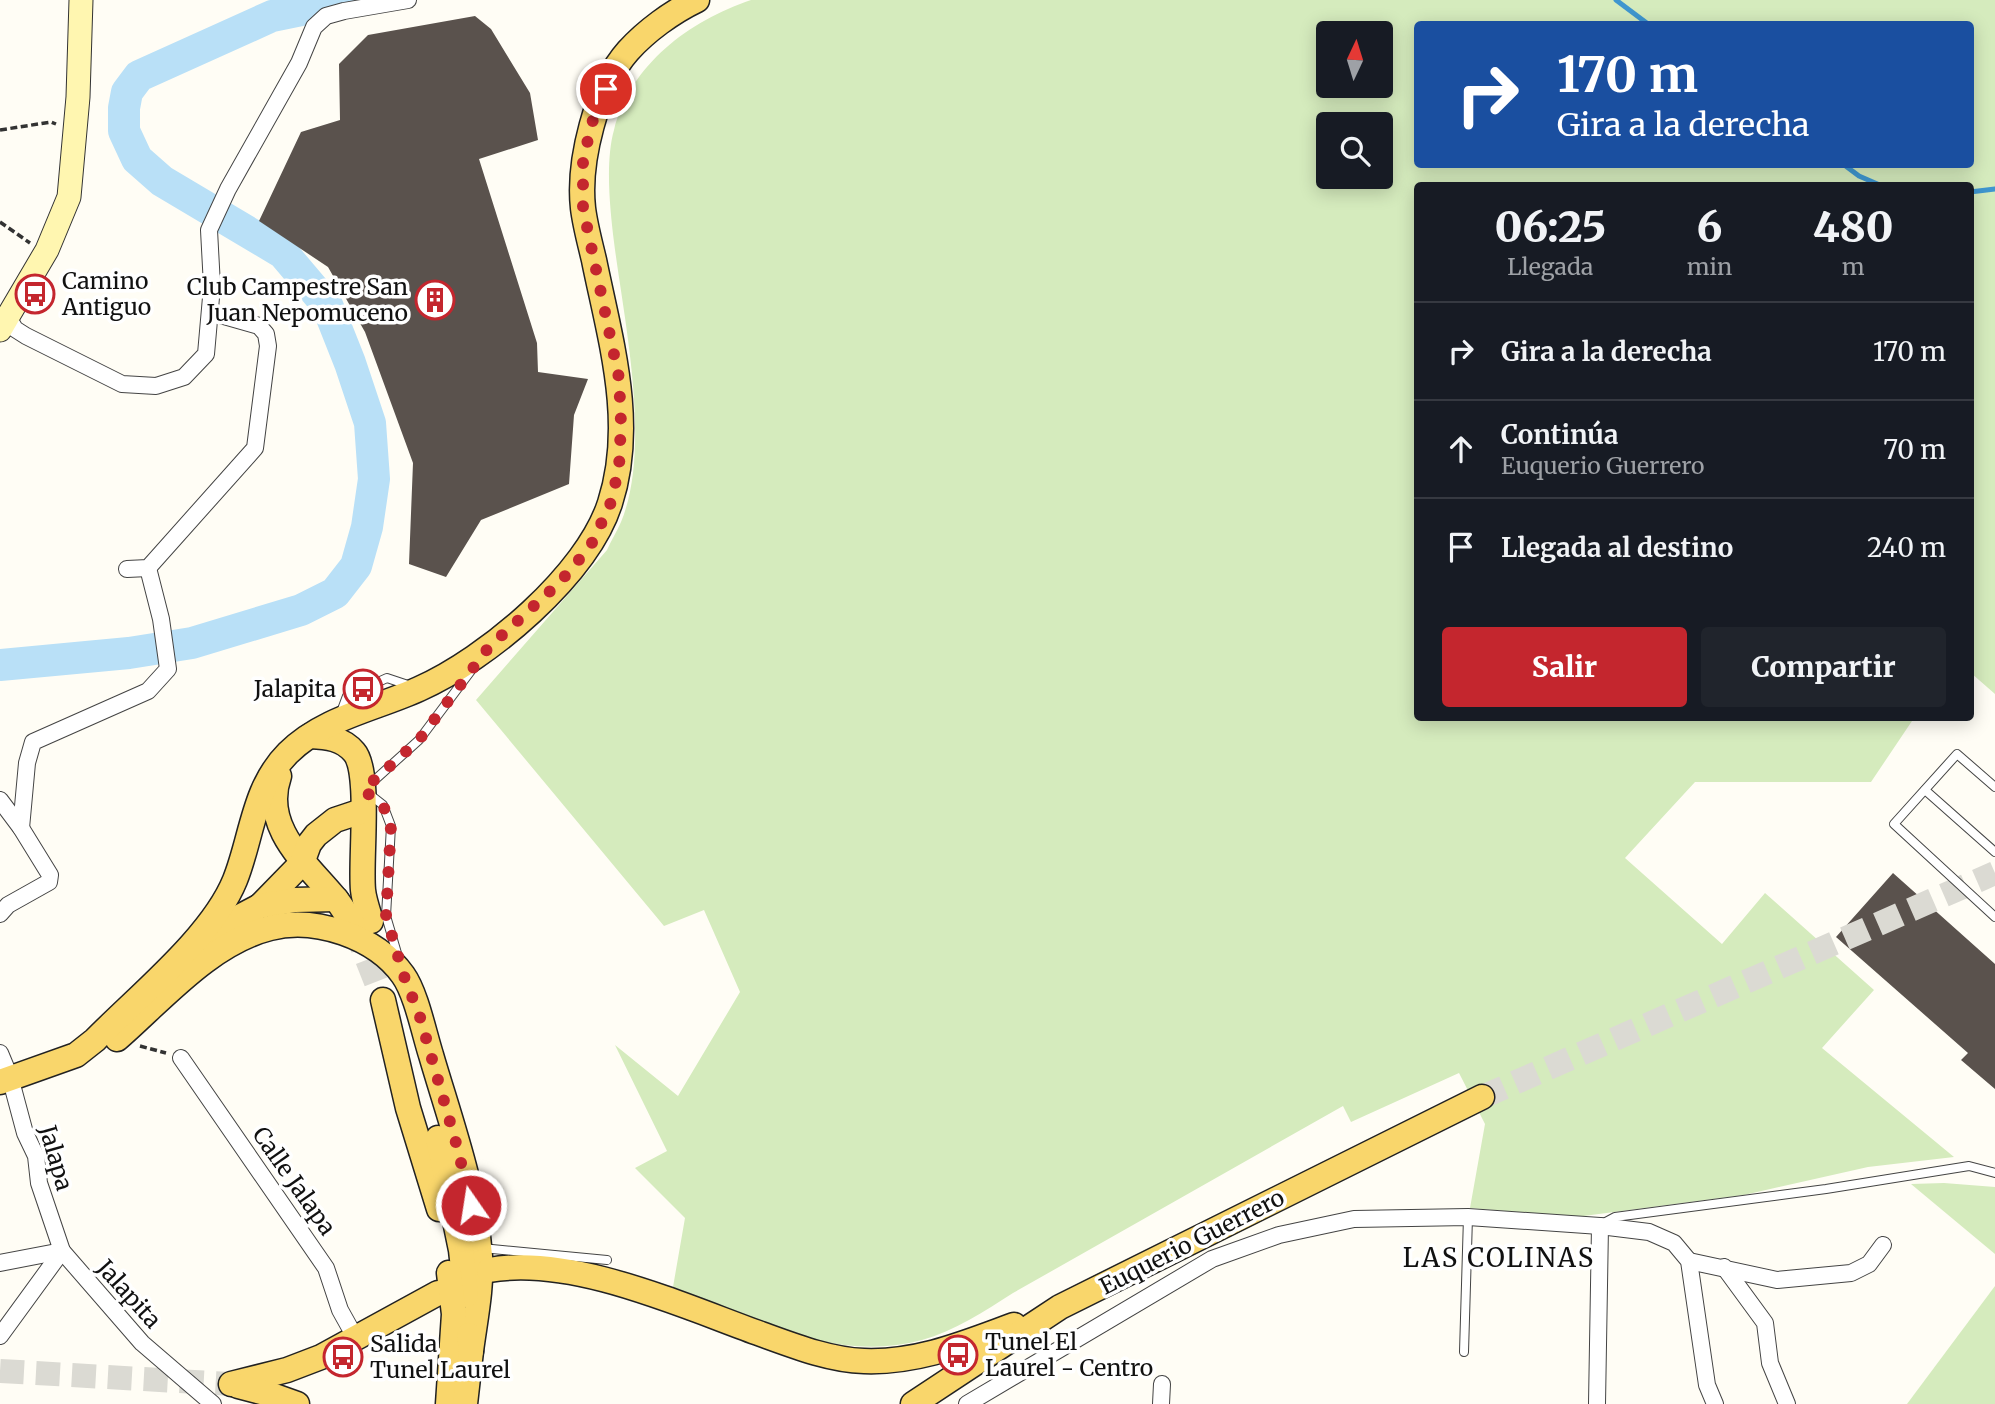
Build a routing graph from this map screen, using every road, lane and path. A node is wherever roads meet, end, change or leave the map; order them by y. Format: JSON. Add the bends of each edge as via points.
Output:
{"nodes":[{"id":1,"x":81,"y":0,"type":"edge"},
{"id":2,"x":408,"y":0,"type":"edge"},
{"id":3,"x":697,"y":0,"type":"edge"},
{"id":4,"x":58,"y":127,"type":"dead end"},
{"id":5,"x":0,"y":130,"type":"edge"},
{"id":6,"x":0,"y":222,"type":"edge"},
{"id":7,"x":33,"y":245,"type":"dead end"},
{"id":8,"x":210,"y":312,"type":"junction"},
{"id":9,"x":4,"y":323,"type":"edge"},
{"id":10,"x":148,"y":568,"type":"junction"},
{"id":11,"x":127,"y":569,"type":"dead end"},
{"id":12,"x":489,"y":647,"type":"junction"},
{"id":13,"x":310,"y":736,"type":"junction"},
{"id":14,"x":288,"y":753,"type":"junction"},
{"id":15,"x":1995,"y":787,"type":"edge"},
{"id":16,"x":1925,"y":790,"type":"junction"},
{"id":17,"x":0,"y":800,"type":"edge"},
{"id":18,"x":363,"y":800,"type":"junction"},
{"id":19,"x":22,"y":828,"type":"junction"},
{"id":20,"x":1995,"y":852,"type":"edge"},
{"id":21,"x":302,"y":863,"type":"junction"},
{"id":22,"x":336,"y":899,"type":"junction"},
{"id":23,"x":260,"y":906,"type":"junction"},
{"id":24,"x":0,"y":914,"type":"edge"},
{"id":25,"x":1995,"y":917,"type":"edge"},
{"id":26,"x":193,"y":941,"type":"junction"},
{"id":27,"x":395,"y":990,"type":"junction"},
{"id":28,"x":139,"y":1046,"type":"dead end"},
{"id":29,"x":0,"y":1053,"type":"edge"},
{"id":30,"x":181,"y":1058,"type":"joint"},
{"id":31,"x":5,"y":1083,"type":"edge"},
{"id":32,"x":1482,"y":1097,"type":"tunnel mouth"},
{"id":33,"x":1995,"y":1172,"type":"edge"},
{"id":34,"x":1468,"y":1217,"type":"junction"},
{"id":35,"x":1600,"y":1226,"type":"junction"},
{"id":36,"x":1883,"y":1245,"type":"dead end"},
{"id":37,"x":62,"y":1251,"type":"junction"},
{"id":38,"x":484,"y":1259,"type":"junction"},
{"id":39,"x":607,"y":1260,"type":"dead end"},
{"id":40,"x":1689,"y":1261,"type":"junction"},
{"id":41,"x":1,"y":1265,"type":"edge"},
{"id":42,"x":1724,"y":1267,"type":"junction"},
{"id":43,"x":438,"y":1293,"type":"dead end"},
{"id":44,"x":1060,"y":1307,"type":"junction"},
{"id":45,"x":0,"y":1336,"type":"edge"},
{"id":46,"x":355,"y":1338,"type":"junction"},
{"id":47,"x":471,"y":1351,"type":"junction"},
{"id":48,"x":1464,"y":1352,"type":"dead end"},
{"id":49,"x":1163,"y":1384,"type":"dead end"},
{"id":50,"x":214,"y":1404,"type":"edge"},
{"id":51,"x":297,"y":1404,"type":"edge"},
{"id":52,"x":448,"y":1404,"type":"edge"},
{"id":53,"x":465,"y":1404,"type":"edge"},
{"id":54,"x":913,"y":1404,"type":"edge"},
{"id":55,"x":967,"y":1404,"type":"edge"},
{"id":56,"x":1161,"y":1404,"type":"edge"},
{"id":57,"x":1597,"y":1404,"type":"edge"},
{"id":58,"x":1715,"y":1404,"type":"edge"},
{"id":59,"x":1787,"y":1404,"type":"edge"}],
"edges":[{"from":1,"to":9,"type":"main road","via":[[69,197],[47,250]]},
{"from":2,"to":8,"type":"street","via":[[326,16],[314,27],[209,230]]},
{"from":3,"to":12,"type":"main road","via":[[655,26],[626,53],[591,125],[583,163],[583,208],[619,378],[619,468],[610,505],[590,547],[559,583]]},
{"from":4,"to":5,"type":"path","via":[[51,122]]},
{"from":6,"to":7,"type":"path"},
{"from":8,"to":9,"type":"street","via":[[206,354],[184,377],[156,386],[122,384]]},
{"from":8,"to":10,"type":"street","via":[[259,326],[266,334],[255,448]]},
{"from":10,"to":11,"type":"street"},
{"from":10,"to":19,"type":"street","via":[[168,669],[148,691],[33,742]]},
{"from":12,"to":13,"type":"main road","via":[[420,689],[338,720]]},
{"from":12,"to":18,"type":"lane","via":[[419,740]]},
{"from":13,"to":14,"type":"main road"},
{"from":13,"to":18,"type":"main road","via":[[342,741],[353,750],[363,772]]},
{"from":14,"to":21,"type":"main road","via":[[275,788],[276,818]]},
{"from":14,"to":26,"type":"main road","via":[[261,796],[235,880]]},
{"from":15,"to":16,"type":"lane","via":[[1957,754]]},
{"from":16,"to":20,"type":"lane"},
{"from":16,"to":25,"type":"lane","via":[[1894,824]]},
{"from":17,"to":19,"type":"street"},
{"from":18,"to":21,"type":"main road","via":[[316,835]]},
{"from":18,"to":22,"type":"main road","via":[[362,923]]},
{"from":18,"to":27,"type":"lane","via":[[383,805],[391,826],[386,916]]},
{"from":19,"to":24,"type":"street","via":[[50,875],[49,882]]},
{"from":21,"to":22,"type":"main road"},
{"from":21,"to":23,"type":"main road"},
{"from":22,"to":23,"type":"main road"},
{"from":23,"to":26,"type":"main road"},
{"from":26,"to":31,"type":"main road","via":[[76,1055]]},
{"from":27,"to":31,"type":"main road","via":[[385,956],[339,932],[292,924],[271,927],[221,951],[103,1050],[77,1065]]},
{"from":27,"to":38,"type":"main road","via":[[420,1017]]},
{"from":27,"to":47,"type":"main road","via":[[442,1153],[461,1250]]},
{"from":27,"to":52,"type":"main road","via":[[408,1108],[438,1206],[454,1314]]},
{"from":28,"to":30,"type":"path"},
{"from":29,"to":31,"type":"street","name":"Jalapa"},
{"from":30,"to":46,"type":"street","name":"Calle Jalapa","via":[[326,1268]]},
{"from":31,"to":37,"type":"street","name":"Jalapa","via":[[36,1156],[39,1183]]},
{"from":32,"to":44,"type":"main road","name":"Euquerio Guerrero"},
{"from":33,"to":35,"type":"lane","via":[[1969,1166],[1615,1217]]},
{"from":34,"to":35,"type":"street"},
{"from":34,"to":48,"type":"lane"},
{"from":34,"to":55,"type":"street","via":[[1354,1219],[1279,1235],[1212,1259]]},
{"from":35,"to":40,"type":"street","via":[[1649,1232],[1674,1243]]},
{"from":35,"to":57,"type":"street"},
{"from":36,"to":42,"type":"street","via":[[1869,1264],[1852,1273],[1777,1280]]},
{"from":37,"to":41,"type":"street"},
{"from":37,"to":45,"type":"street"},
{"from":37,"to":50,"type":"street","name":"Jalapita","via":[[142,1343]]},
{"from":38,"to":39,"type":"lane"},
{"from":38,"to":44,"type":"main road","via":[[589,1277],[807,1349],[864,1361],[939,1352]]},
{"from":38,"to":47,"type":"main road"},
{"from":40,"to":42,"type":"street"},
{"from":40,"to":58,"type":"street","via":[[1707,1385]]},
{"from":42,"to":59,"type":"street","via":[[1765,1323],[1770,1363]]},
{"from":43,"to":46,"type":"main road"},
{"from":44,"to":54,"type":"main road","name":"Euquerio Guerrero"},
{"from":46,"to":51,"type":"main road","via":[[287,1370],[231,1384]]},
{"from":47,"to":53,"type":"main road"},
{"from":49,"to":56,"type":"street"}]}
